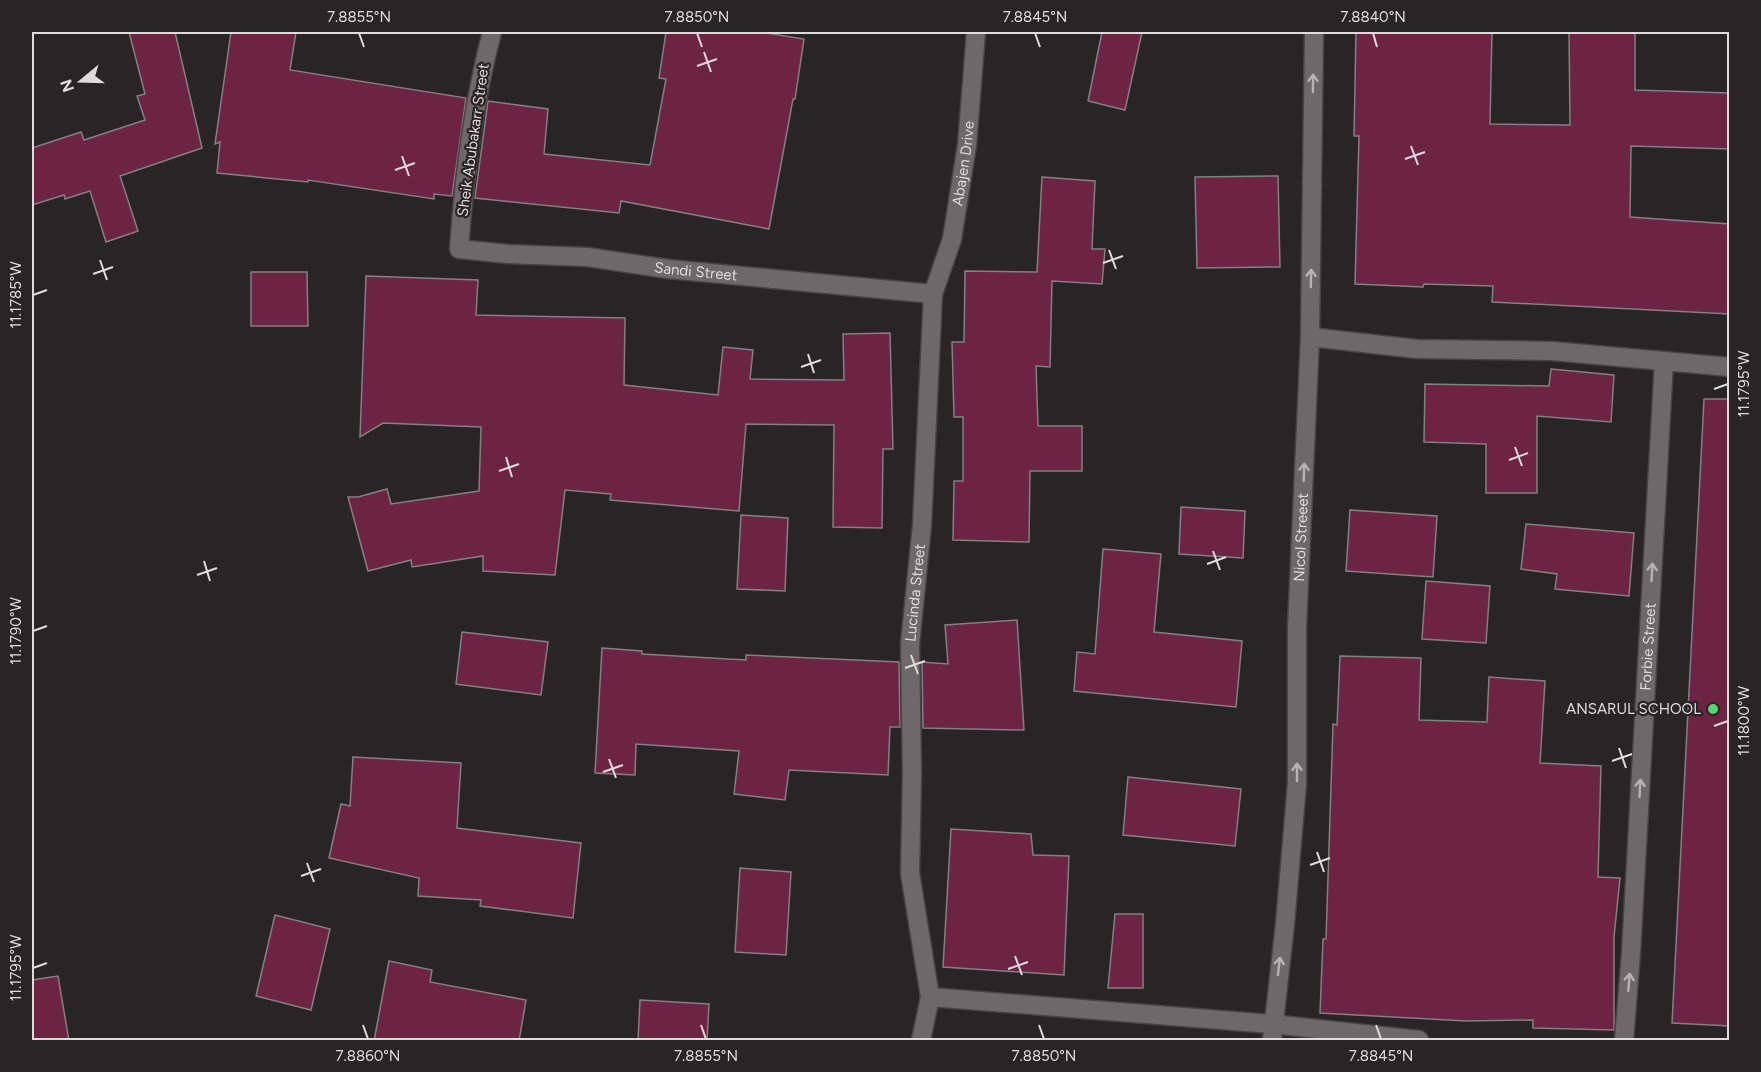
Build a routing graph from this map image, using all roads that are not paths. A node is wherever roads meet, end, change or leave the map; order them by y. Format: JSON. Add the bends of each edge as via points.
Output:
{"nodes":[{"id":1,"x":492,"y":32,"type":"edge"},
{"id":2,"x":976,"y":32,"type":"edge"},
{"id":3,"x":1314,"y":32,"type":"edge"},
{"id":4,"x":459,"y":249,"type":"joint"},
{"id":5,"x":933,"y":294,"type":"junction"},
{"id":6,"x":1310,"y":337,"type":"junction"},
{"id":7,"x":1664,"y":361,"type":"junction"},
{"id":8,"x":1730,"y":367,"type":"edge"},
{"id":9,"x":930,"y":997,"type":"junction"},
{"id":10,"x":1272,"y":1032,"type":"edge"},
{"id":11,"x":921,"y":1041,"type":"edge"},
{"id":12,"x":1419,"y":1041,"type":"edge"},
{"id":13,"x":1624,"y":1041,"type":"edge"}],
"edges":[{"from":1,"to":4,"type":"street","name":"Sheik Abubakarr Street","via":[[483,65]]},
{"from":2,"to":5,"type":"street","name":"Abajen Drive","via":[[967,145],[952,239]]},
{"from":6,"to":3,"type":"street","name":"Nicol Streeet","one_way":true},
{"from":4,"to":5,"type":"street","name":"Sandi Street","via":[[587,257],[668,269]]},
{"from":5,"to":9,"type":"street","name":"Lucinda Street","via":[[922,525],[910,644],[910,873]]},
{"from":6,"to":7,"type":"street","via":[[1416,349],[1552,351]]},
{"from":10,"to":6,"type":"street","name":"Nicol Streeet","one_way":true,"via":[[1297,783],[1298,627]]},
{"from":7,"to":8,"type":"street"},
{"from":13,"to":7,"type":"street","name":"Forbie Street","one_way":true},
{"from":9,"to":10,"type":"street"},
{"from":9,"to":11,"type":"street"},
{"from":10,"to":12,"type":"street"}]}
